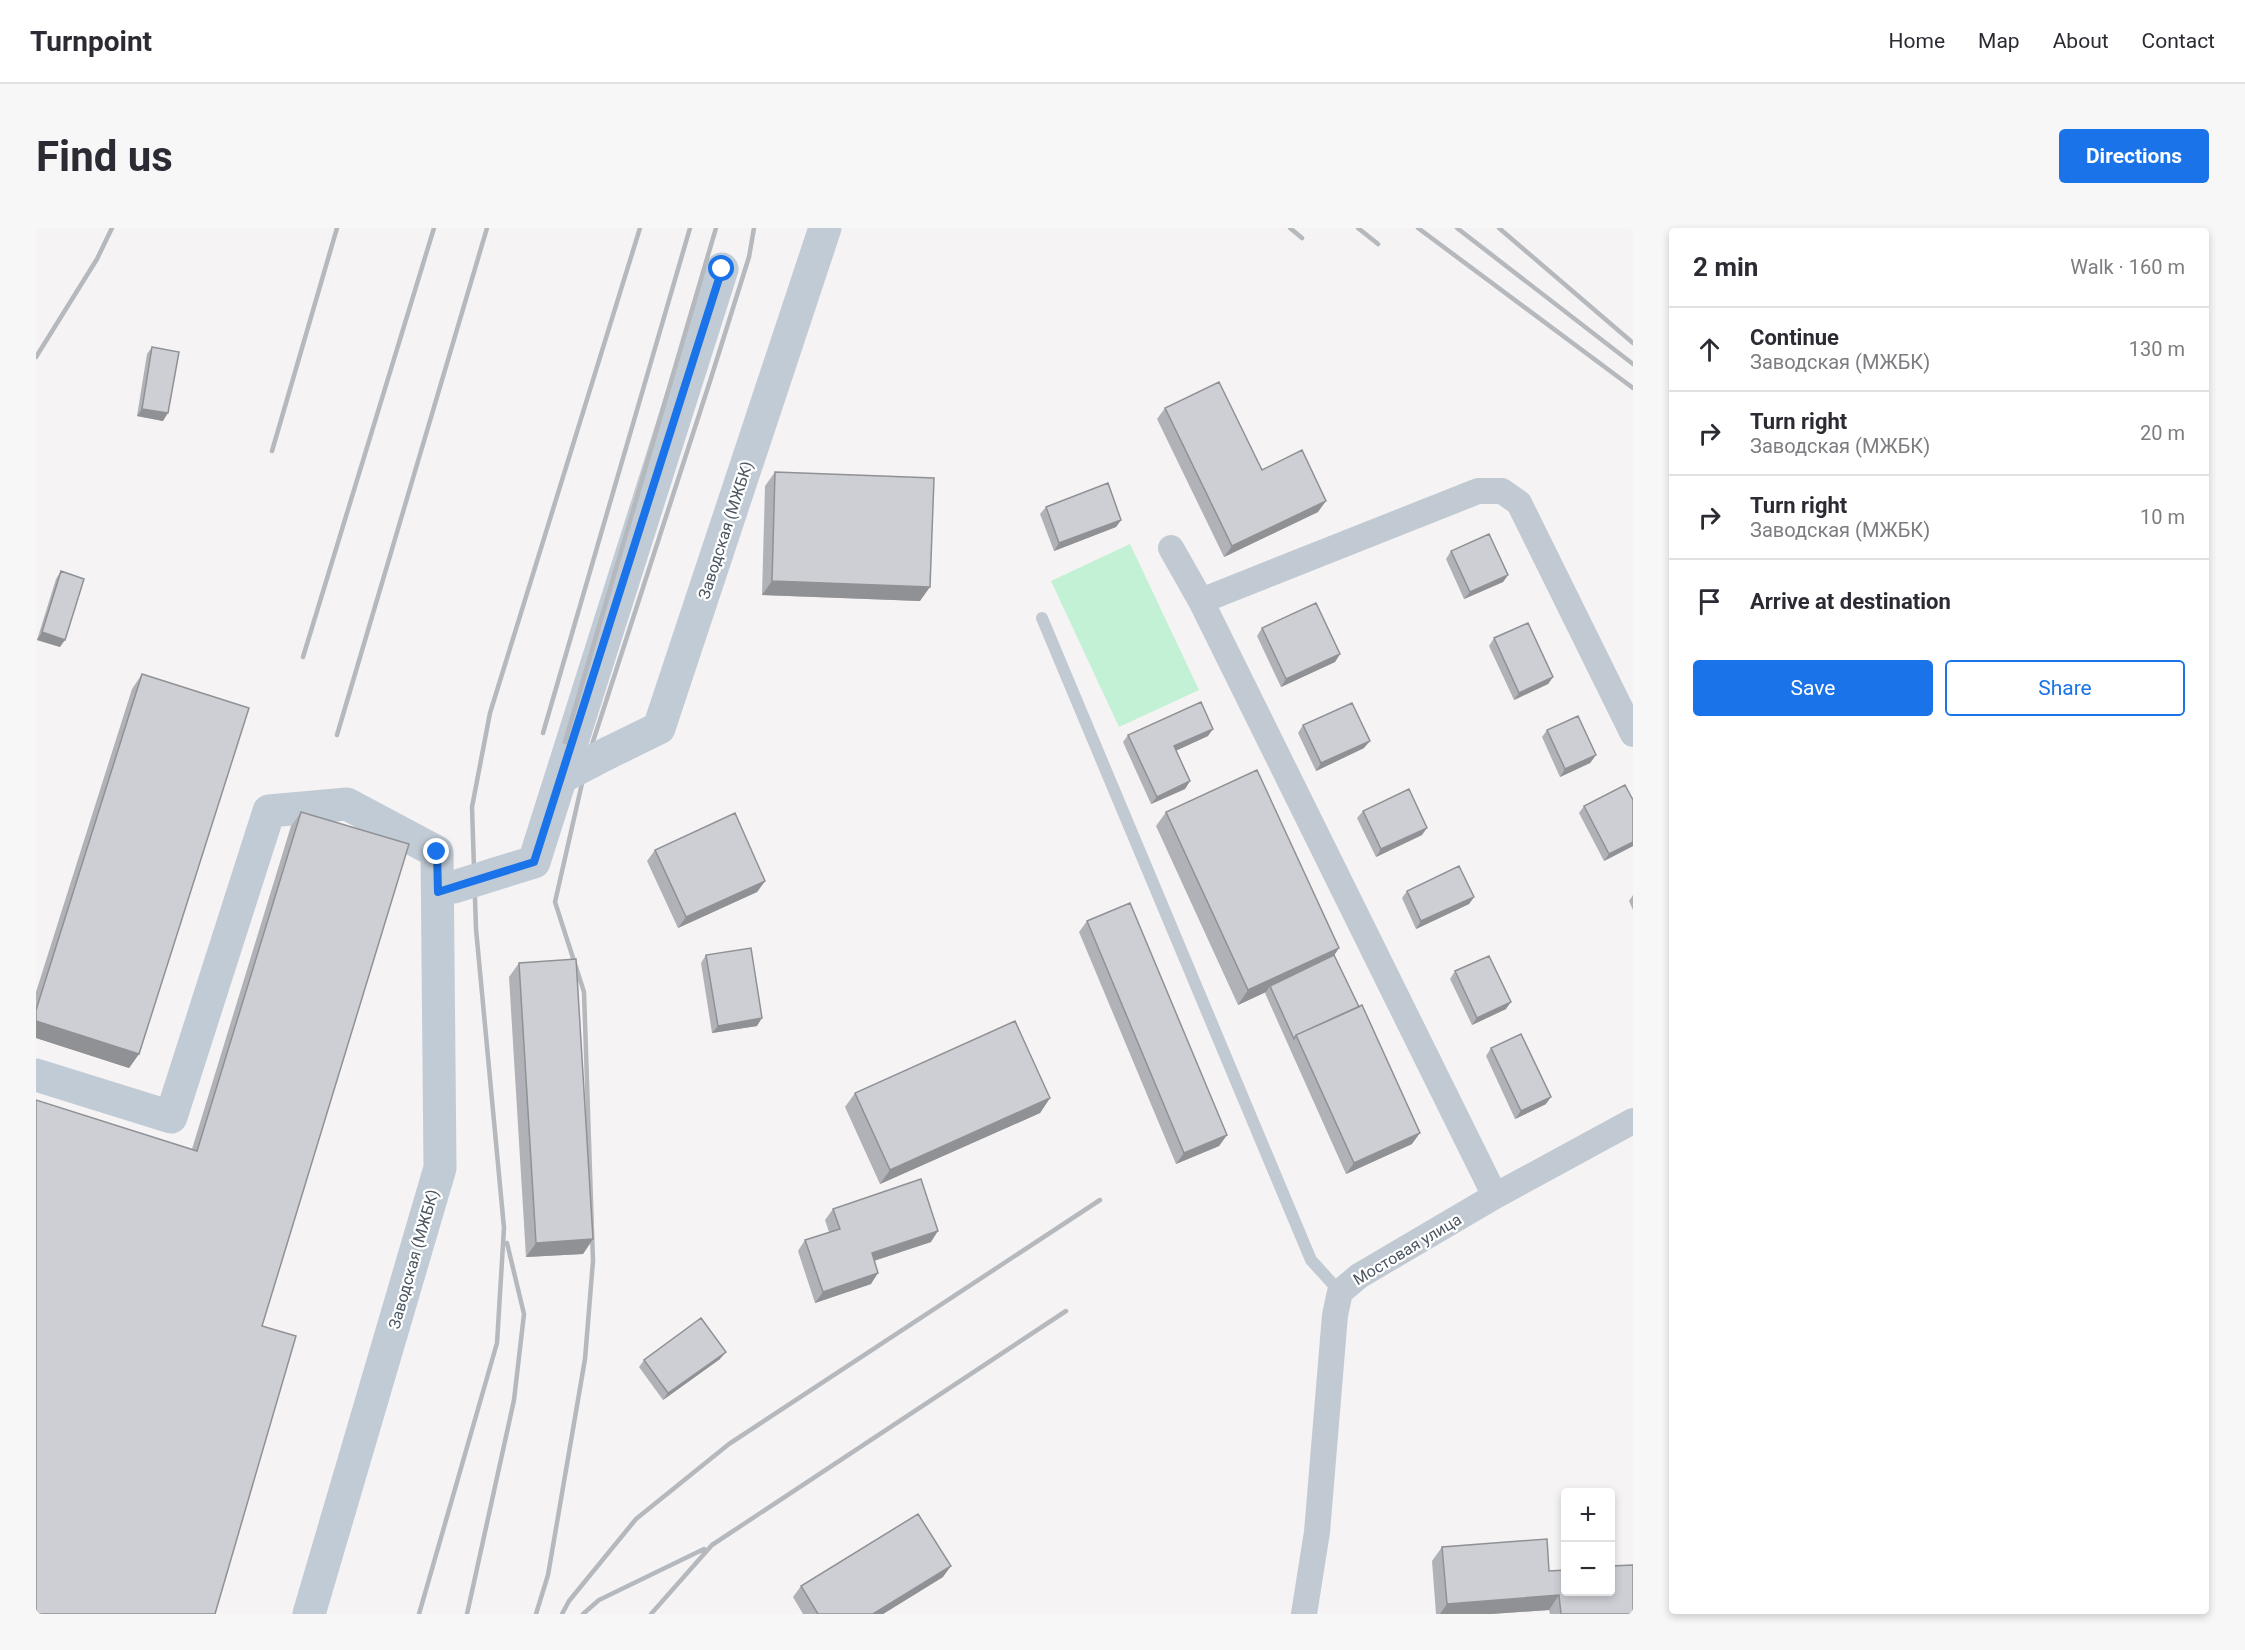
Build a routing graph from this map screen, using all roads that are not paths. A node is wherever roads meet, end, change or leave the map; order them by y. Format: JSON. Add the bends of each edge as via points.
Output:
{"nodes":[{"id":1,"x":825,"y":228,"type":"edge"},
{"id":2,"x":722,"y":269,"type":"dead end"},
{"id":3,"x":1171,"y":548,"type":"dead end"},
{"id":4,"x":1201,"y":601,"type":"junction"},
{"id":5,"x":1042,"y":618,"type":"dead end"},
{"id":6,"x":1633,"y":734,"type":"edge"},
{"id":7,"x":563,"y":777,"type":"junction"},
{"id":8,"x":446,"y":890,"type":"junction"},
{"id":9,"x":36,"y":1075,"type":"edge"},
{"id":10,"x":1633,"y":1121,"type":"edge"},
{"id":11,"x":1495,"y":1196,"type":"junction"},
{"id":12,"x":1340,"y":1292,"type":"junction"},
{"id":13,"x":309,"y":1614,"type":"edge"},
{"id":14,"x":1304,"y":1614,"type":"edge"}],
"edges":[{"from":1,"to":7,"type":"street","name":"Заводская (МЖБК)","bridge":true,"via":[[659,728]]},
{"from":2,"to":7,"type":"street"},
{"from":3,"to":4,"type":"street"},
{"from":4,"to":6,"type":"street","via":[[1478,491],[1502,491],[1519,503]]},
{"from":4,"to":11,"type":"street"},
{"from":5,"to":12,"type":"lane","via":[[1311,1260]]},
{"from":7,"to":8,"type":"street","bridge":true,"via":[[534,862]]},
{"from":8,"to":9,"type":"street","name":"Заводская (МЖБК)","via":[[437,852],[347,804],[269,810],[171,1117]]},
{"from":8,"to":13,"type":"street","name":"Заводская (МЖБК)","via":[[440,1168]]},
{"from":10,"to":11,"type":"street","name":"Мостовая улица"},
{"from":11,"to":12,"type":"street","name":"Мостовая улица","via":[[1359,1276]]},
{"from":12,"to":14,"type":"street","name":"Мостовая улица","via":[[1317,1532]]}]}
